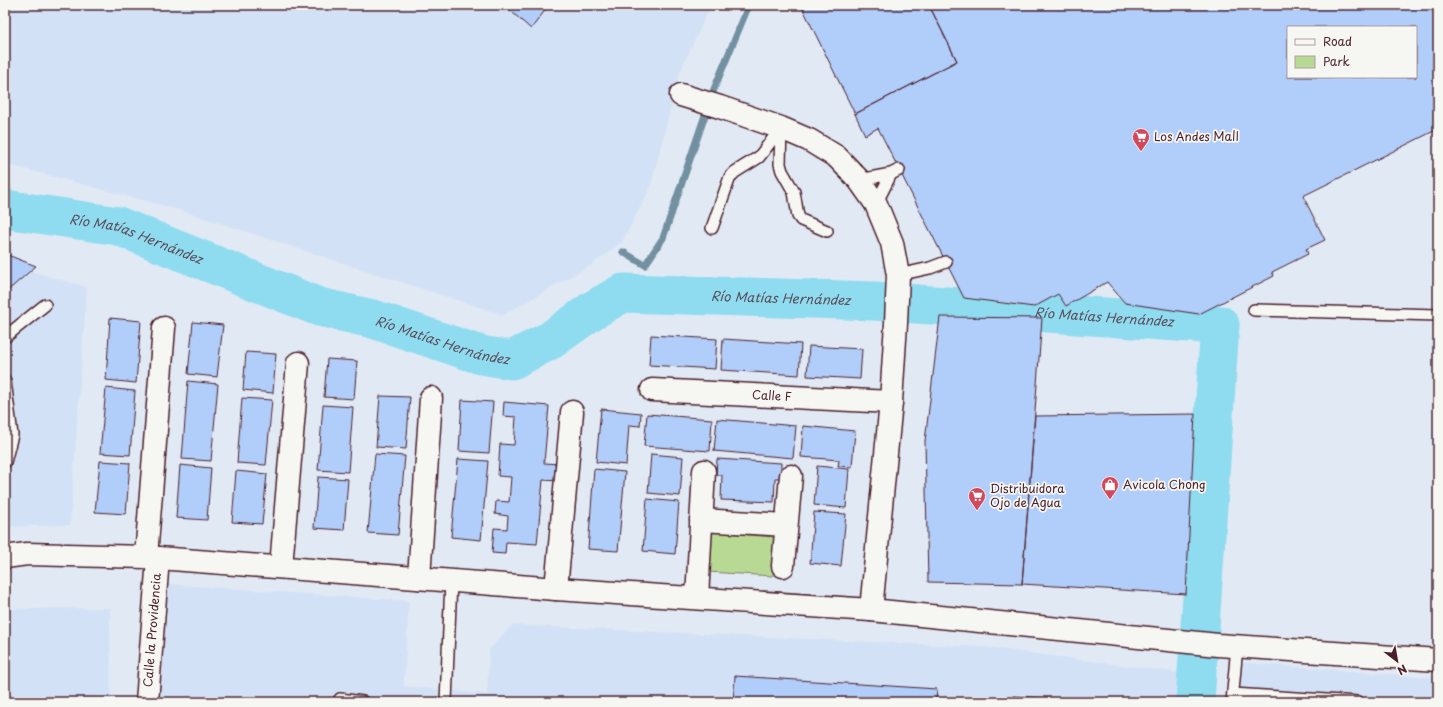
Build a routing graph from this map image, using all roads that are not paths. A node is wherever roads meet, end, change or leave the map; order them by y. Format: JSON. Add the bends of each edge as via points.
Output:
{"nodes":[{"id":1,"x":684,"y":96,"type":"dead end"},
{"id":2,"x":781,"y":128,"type":"junction"},
{"id":3,"x":859,"y":180,"type":"junction"},
{"id":4,"x":876,"y":204,"type":"junction"},
{"id":5,"x":712,"y":228,"type":"dead end"},
{"id":6,"x":827,"y":231,"type":"dead end"},
{"id":7,"x":946,"y":262,"type":"dead end"},
{"id":8,"x":898,"y":283,"type":"junction"},
{"id":9,"x":45,"y":305,"type":"dead end"},
{"id":10,"x":1254,"y":310,"type":"dead end"},
{"id":11,"x":1438,"y":316,"type":"edge"},
{"id":12,"x":164,"y":328,"type":"dead end"},
{"id":13,"x":5,"y":337,"type":"edge"},
{"id":14,"x":298,"y":363,"type":"dead end"},
{"id":15,"x":5,"y":381,"type":"edge"},
{"id":16,"x":652,"y":390,"type":"dead end"},
{"id":17,"x":431,"y":398,"type":"dead end"},
{"id":18,"x":891,"y":402,"type":"junction"},
{"id":19,"x":572,"y":412,"type":"dead end"},
{"id":20,"x":5,"y":462,"type":"edge"},
{"id":21,"x":704,"y":471,"type":"dead end"},
{"id":22,"x":791,"y":476,"type":"dead end"},
{"id":23,"x":701,"y":520,"type":"junction"},
{"id":24,"x":786,"y":525,"type":"junction"},
{"id":25,"x":5,"y":557,"type":"edge"},
{"id":26,"x":152,"y":557,"type":"junction"},
{"id":27,"x":783,"y":566,"type":"dead end"},
{"id":28,"x":282,"y":567,"type":"junction"},
{"id":29,"x":420,"y":578,"type":"junction"},
{"id":30,"x":451,"y":581,"type":"junction"},
{"id":31,"x":556,"y":589,"type":"junction"},
{"id":32,"x":697,"y":598,"type":"junction"},
{"id":33,"x":871,"y":610,"type":"junction"},
{"id":34,"x":1227,"y":646,"type":"junction"},
{"id":35,"x":1438,"y":660,"type":"edge"},
{"id":36,"x":1233,"y":698,"type":"edge"},
{"id":37,"x":340,"y":699,"type":"dead end"},
{"id":38,"x":147,"y":702,"type":"edge"},
{"id":39,"x":363,"y":702,"type":"edge"},
{"id":40,"x":446,"y":702,"type":"edge"},
{"id":41,"x":1358,"y":702,"type":"edge"}],
"edges":[{"from":1,"to":2,"type":"street"},
{"from":2,"to":3,"type":"street","via":[[809,140],[837,157]]},
{"from":2,"to":5,"type":"lane","via":[[759,157],[730,177]]},
{"from":2,"to":6,"type":"lane","via":[[780,164],[794,192],[798,216],[801,220]]},
{"from":3,"to":4,"type":"street"},
{"from":3,"to":4,"type":"lane","via":[[895,172]]},
{"from":4,"to":8,"type":"street","via":[[892,243]]},
{"from":7,"to":8,"type":"lane"},
{"from":8,"to":18,"type":"street"},
{"from":9,"to":13,"type":"lane"},
{"from":10,"to":11,"type":"lane"},
{"from":12,"to":26,"type":"street","name":"Calle la Providencia"},
{"from":14,"to":28,"type":"street"},
{"from":15,"to":20,"type":"lane","via":[[12,435]]},
{"from":16,"to":18,"type":"street","name":"Calle F"},
{"from":17,"to":29,"type":"street"},
{"from":18,"to":33,"type":"street"},
{"from":19,"to":31,"type":"street"},
{"from":21,"to":23,"type":"street"},
{"from":22,"to":24,"type":"street"},
{"from":23,"to":24,"type":"street"},
{"from":23,"to":32,"type":"street"},
{"from":24,"to":27,"type":"street"},
{"from":25,"to":26,"type":"street","via":[[27,554]]},
{"from":26,"to":28,"type":"street"},
{"from":26,"to":38,"type":"street","name":"Calle la Providencia"},
{"from":28,"to":29,"type":"street"},
{"from":29,"to":30,"type":"street"},
{"from":30,"to":31,"type":"street"},
{"from":30,"to":40,"type":"lane"},
{"from":31,"to":32,"type":"street"},
{"from":32,"to":33,"type":"street"},
{"from":33,"to":34,"type":"street"},
{"from":34,"to":35,"type":"street"},
{"from":34,"to":36,"type":"lane"},
{"from":36,"to":41,"type":"lane"},
{"from":37,"to":39,"type":"lane"}]}
